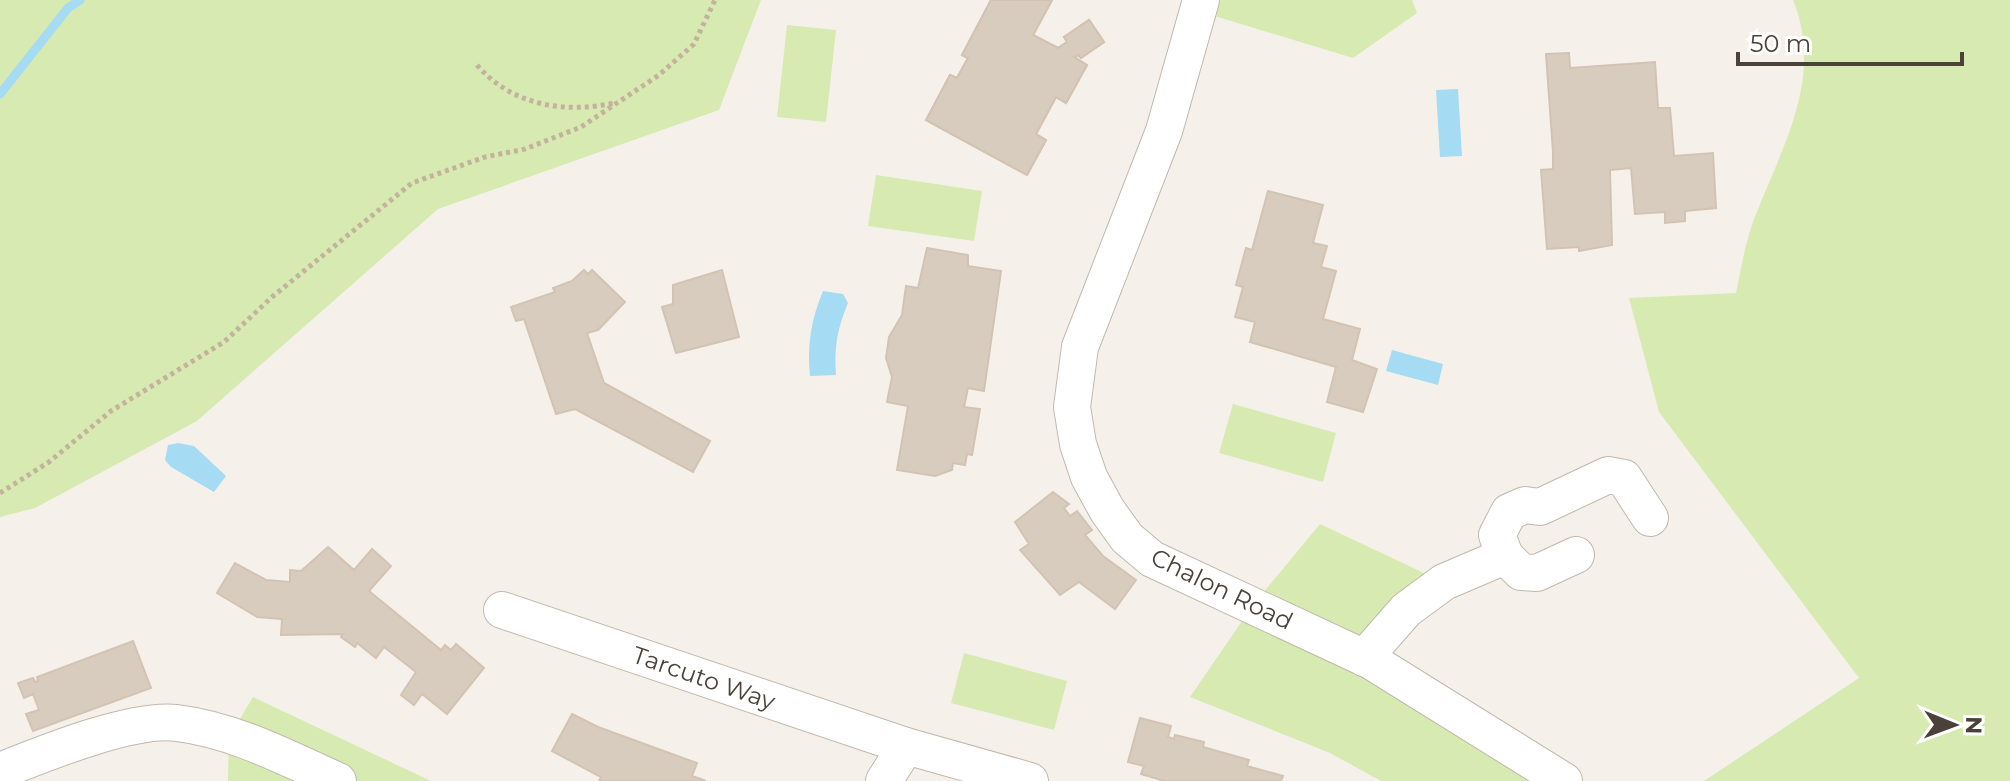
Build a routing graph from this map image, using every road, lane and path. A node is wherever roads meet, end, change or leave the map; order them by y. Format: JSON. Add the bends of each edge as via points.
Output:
{"nodes":[{"id":1,"x":715,"y":0,"type":"edge"},
{"id":2,"x":1201,"y":0,"type":"edge"},
{"id":3,"x":477,"y":65,"type":"dead end"},
{"id":4,"x":615,"y":103,"type":"junction"},
{"id":5,"x":0,"y":493,"type":"edge"},
{"id":6,"x":1650,"y":518,"type":"dead end"},
{"id":7,"x":1576,"y":555,"type":"dead end"},
{"id":8,"x":1505,"y":556,"type":"junction"},
{"id":9,"x":502,"y":610,"type":"dead end"},
{"id":10,"x":1364,"y":658,"type":"junction"},
{"id":11,"x":906,"y":746,"type":"junction"},
{"id":12,"x":0,"y":771,"type":"edge"},
{"id":13,"x":338,"y":781,"type":"edge"},
{"id":14,"x":884,"y":781,"type":"edge"},
{"id":15,"x":1030,"y":781,"type":"edge"},
{"id":16,"x":1564,"y":781,"type":"edge"}],
"edges":[{"from":1,"to":4,"type":"path","via":[[685,54]]},
{"from":2,"to":10,"type":"street","name":"Chalon Road","via":[[1164,131],[1080,347],[1072,407],[1078,444],[1107,510],[1127,538],[1152,559]]},
{"from":3,"to":4,"type":"path","via":[[491,81],[538,103],[577,109]]},
{"from":4,"to":5,"type":"path","via":[[567,133],[412,183],[224,342],[111,411],[49,462]]},
{"from":6,"to":8,"type":"street","via":[[1624,478],[1608,475],[1540,507],[1525,505],[1509,512],[1497,535]]},
{"from":7,"to":8,"type":"street","via":[[1537,573],[1521,572]]},
{"from":8,"to":10,"type":"street","via":[[1444,582],[1406,610]]},
{"from":9,"to":11,"type":"street","name":"Tarcuto Way"},
{"from":10,"to":16,"type":"street","name":"Chalon Road"},
{"from":11,"to":14,"type":"street"},
{"from":11,"to":15,"type":"street"},
{"from":12,"to":13,"type":"street","via":[[78,741],[175,722],[261,746]]}]}
